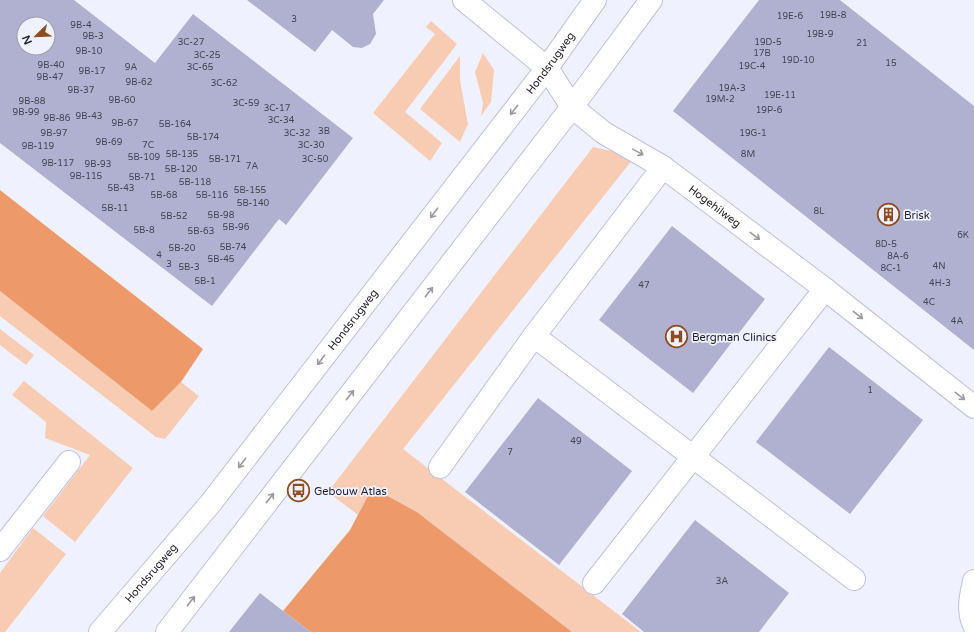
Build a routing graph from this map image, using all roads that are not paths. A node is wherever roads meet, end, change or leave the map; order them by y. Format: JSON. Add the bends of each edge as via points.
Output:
{"nodes":[{"id":1,"x":464,"y":0,"type":"edge"},
{"id":2,"x":595,"y":0,"type":"edge"},
{"id":3,"x":651,"y":0,"type":"edge"},
{"id":4,"x":547,"y":68,"type":"junction"},
{"id":5,"x":572,"y":106,"type":"junction"},
{"id":6,"x":663,"y":166,"type":"junction"},
{"id":7,"x":825,"y":289,"type":"junction"},
{"id":8,"x":534,"y":336,"type":"junction"},
{"id":9,"x":974,"y":407,"type":"edge"},
{"id":10,"x":692,"y":456,"type":"junction"},
{"id":11,"x":69,"y":462,"type":"dead end"},
{"id":12,"x":440,"y":467,"type":"dead end"},
{"id":13,"x":0,"y":550,"type":"edge"},
{"id":14,"x":854,"y":579,"type":"dead end"},
{"id":15,"x":974,"y":581,"type":"edge"},
{"id":16,"x":594,"y":583,"type":"dead end"},
{"id":17,"x":974,"y":625,"type":"edge"},
{"id":18,"x":974,"y":629,"type":"edge"},
{"id":19,"x":100,"y":632,"type":"edge"},
{"id":20,"x":167,"y":632,"type":"edge"},
{"id":21,"x":967,"y":632,"type":"edge"}],
"edges":[{"from":1,"to":4,"type":"street","name":"Hogehilweg"},
{"from":2,"to":4,"type":"street","name":"Hondsrugweg"},
{"from":3,"to":5,"type":"street"},
{"from":4,"to":5,"type":"street","name":"Hogehilweg"},
{"from":4,"to":19,"type":"street","name":"Hondsrugweg","one_way":true,"via":[[210,504]]},
{"from":5,"to":6,"type":"street","name":"Hogehilweg","one_way":true,"via":[[604,133]]},
{"from":20,"to":5,"type":"street","one_way":true},
{"from":6,"to":7,"type":"street","name":"Hogehilweg","one_way":true},
{"from":6,"to":8,"type":"street"},
{"from":7,"to":9,"type":"street","name":"Hogehilweg","one_way":true},
{"from":7,"to":10,"type":"street"},
{"from":8,"to":10,"type":"street"},
{"from":8,"to":12,"type":"street"},
{"from":10,"to":14,"type":"street"},
{"from":10,"to":16,"type":"street"},
{"from":11,"to":13,"type":"street"},
{"from":15,"to":17,"type":"street","via":[[970,598]]},
{"from":18,"to":21,"type":"street"}]}
